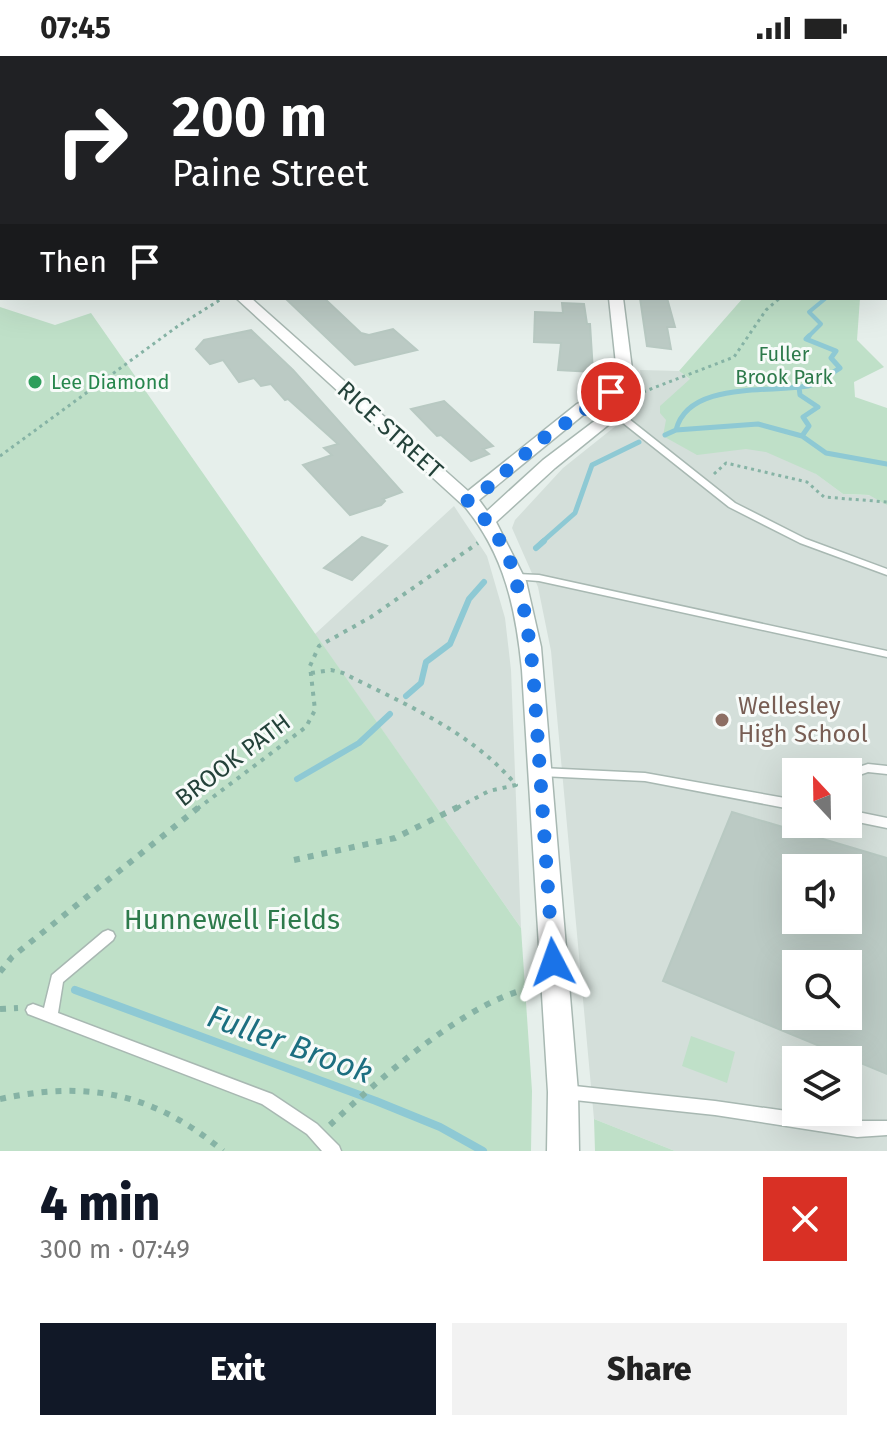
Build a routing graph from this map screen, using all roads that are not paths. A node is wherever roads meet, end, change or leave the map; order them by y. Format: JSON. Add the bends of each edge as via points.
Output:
{"nodes":[{"id":1,"x":245,"y":300,"type":"edge"},
{"id":2,"x":616,"y":300,"type":"edge"},
{"id":3,"x":626,"y":385,"type":"junction"},
{"id":4,"x":616,"y":413,"type":"junction"},
{"id":5,"x":467,"y":500,"type":"junction"},
{"id":6,"x":486,"y":530,"type":"junction"},
{"id":7,"x":887,"y":572,"type":"edge"},
{"id":8,"x":517,"y":577,"type":"junction"},
{"id":9,"x":887,"y":654,"type":"edge"},
{"id":10,"x":862,"y":770,"type":"edge"},
{"id":11,"x":887,"y":770,"type":"edge"},
{"id":12,"x":539,"y":772,"type":"junction"},
{"id":13,"x":782,"y":802,"type":"edge"},
{"id":14,"x":862,"y":818,"type":"edge"},
{"id":15,"x":887,"y":823,"type":"edge"},
{"id":16,"x":108,"y":936,"type":"dead end"},
{"id":17,"x":33,"y":1010,"type":"dead end"},
{"id":18,"x":50,"y":1016,"type":"junction"},
{"id":19,"x":563,"y":1092,"type":"junction"},
{"id":20,"x":887,"y":1128,"type":"edge"},
{"id":21,"x":333,"y":1151,"type":"edge"},
{"id":22,"x":563,"y":1151,"type":"edge"}],
"edges":[{"from":1,"to":5,"type":"street","name":"RICE STREET"},
{"from":2,"to":3,"type":"street"},
{"from":3,"to":4,"type":"street"},
{"from":3,"to":5,"type":"street","via":[[551,433]]},
{"from":4,"to":6,"type":"street","via":[[549,464]]},
{"from":4,"to":7,"type":"lane","via":[[739,509],[803,541]]},
{"from":5,"to":6,"type":"street","name":"RICE STREET"},
{"from":6,"to":8,"type":"street","name":"RICE STREET","via":[[508,554]]},
{"from":8,"to":9,"type":"lane"},
{"from":8,"to":12,"type":"street","name":"RICE STREET","via":[[531,652]]},
{"from":10,"to":11,"type":"lane"},
{"from":12,"to":13,"type":"lane","via":[[645,777]]},
{"from":12,"to":19,"type":"street","name":"RICE STREET"},
{"from":14,"to":15,"type":"lane"},
{"from":16,"to":18,"type":"lane","via":[[57,979]]},
{"from":17,"to":18,"type":"lane"},
{"from":18,"to":21,"type":"lane","via":[[267,1099],[312,1129]]},
{"from":19,"to":20,"type":"lane","via":[[857,1129]]},
{"from":19,"to":22,"type":"street","name":"RICE STREET"}]}
